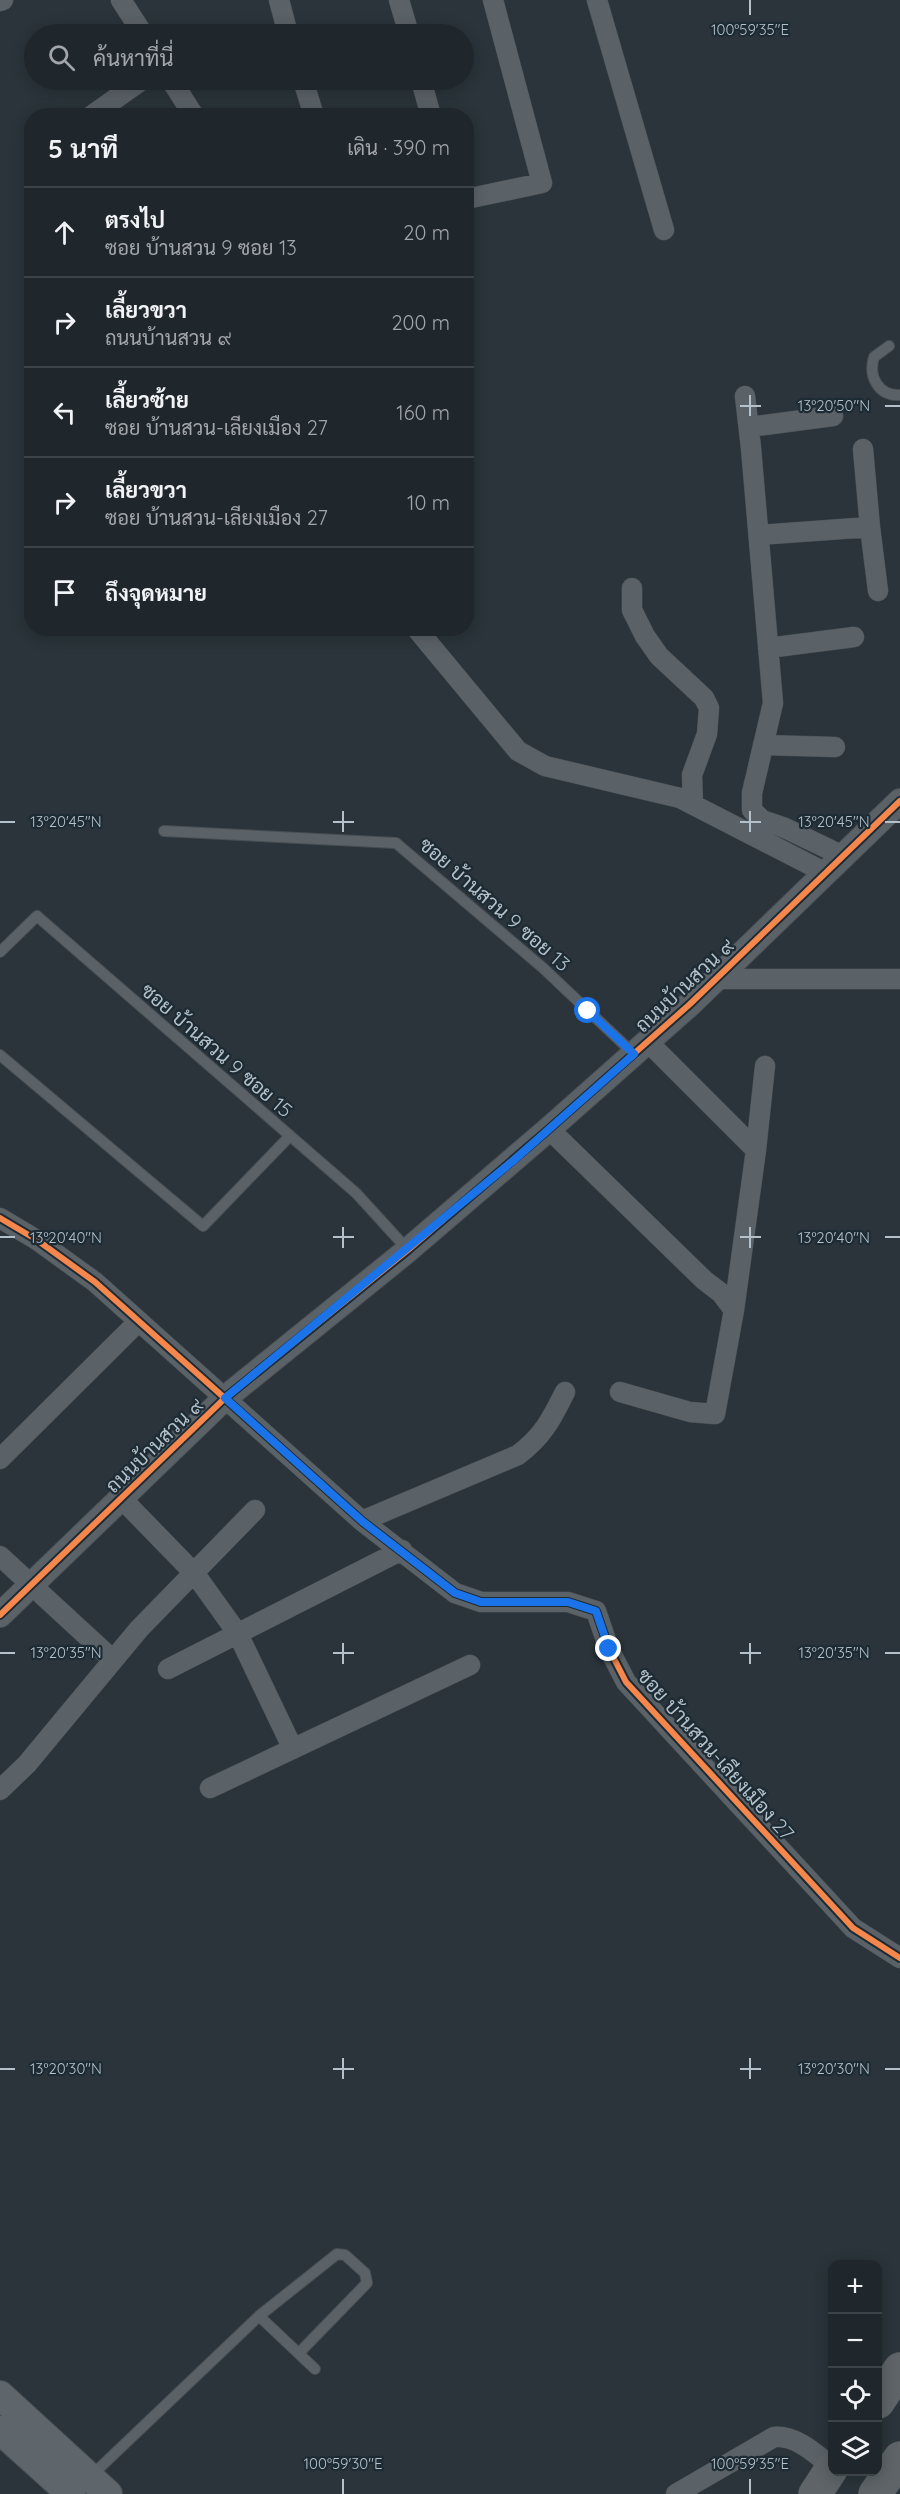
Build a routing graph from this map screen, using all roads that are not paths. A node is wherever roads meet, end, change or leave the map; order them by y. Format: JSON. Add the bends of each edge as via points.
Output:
{"nodes":[{"id":1,"x":121,"y":0,"type":"edge"},
{"id":2,"x":279,"y":0,"type":"edge"},
{"id":3,"x":399,"y":0,"type":"edge"},
{"id":4,"x":493,"y":0,"type":"edge"},
{"id":5,"x":597,"y":0,"type":"edge"},
{"id":6,"x":137,"y":24,"type":"edge"},
{"id":7,"x":285,"y":24,"type":"edge"},
{"id":8,"x":406,"y":24,"type":"edge"},
{"id":9,"x":128,"y":90,"type":"edge"},
{"id":10,"x":177,"y":90,"type":"edge"},
{"id":11,"x":306,"y":90,"type":"edge"},
{"id":12,"x":424,"y":90,"type":"edge"},
{"id":13,"x":102,"y":108,"type":"edge"},
{"id":14,"x":189,"y":108,"type":"edge"},
{"id":15,"x":312,"y":108,"type":"edge"},
{"id":16,"x":429,"y":108,"type":"edge"},
{"id":17,"x":474,"y":197,"type":"edge"},
{"id":18,"x":664,"y":230,"type":"dead end"},
{"id":19,"x":889,"y":346,"type":"dead end"},
{"id":20,"x":900,"y":395,"type":"edge"},
{"id":21,"x":745,"y":396,"type":"dead end"},
{"id":22,"x":833,"y":416,"type":"dead end"},
{"id":23,"x":749,"y":427,"type":"junction"},
{"id":24,"x":863,"y":449,"type":"dead end"},
{"id":25,"x":870,"y":527,"type":"junction"},
{"id":26,"x":759,"y":535,"type":"junction"},
{"id":27,"x":632,"y":588,"type":"dead end"},
{"id":28,"x":878,"y":591,"type":"dead end"},
{"id":29,"x":423,"y":636,"type":"edge"},
{"id":30,"x":854,"y":637,"type":"dead end"},
{"id":31,"x":768,"y":648,"type":"junction"},
{"id":32,"x":764,"y":745,"type":"junction"},
{"id":33,"x":835,"y":747,"type":"dead end"},
{"id":34,"x":900,"y":801,"type":"edge"},
{"id":35,"x":693,"y":804,"type":"junction"},
{"id":36,"x":164,"y":831,"type":"dead end"},
{"id":37,"x":843,"y":856,"type":"junction"},
{"id":38,"x":826,"y":873,"type":"junction"},
{"id":39,"x":0,"y":952,"type":"edge"},
{"id":40,"x":716,"y":979,"type":"junction"},
{"id":41,"x":900,"y":979,"type":"edge"},
{"id":42,"x":641,"y":1048,"type":"junction"},
{"id":43,"x":0,"y":1055,"type":"edge"},
{"id":44,"x":765,"y":1066,"type":"dead end"},
{"id":45,"x":549,"y":1129,"type":"junction"},
{"id":46,"x":289,"y":1137,"type":"junction"},
{"id":47,"x":756,"y":1150,"type":"junction"},
{"id":48,"x":0,"y":1218,"type":"edge"},
{"id":49,"x":408,"y":1250,"type":"junction"},
{"id":50,"x":734,"y":1310,"type":"junction"},
{"id":51,"x":140,"y":1321,"type":"junction"},
{"id":52,"x":565,"y":1392,"type":"dead end"},
{"id":53,"x":620,"y":1392,"type":"dead end"},
{"id":54,"x":225,"y":1398,"type":"junction"},
{"id":55,"x":0,"y":1459,"type":"edge"},
{"id":56,"x":122,"y":1499,"type":"junction"},
{"id":57,"x":255,"y":1510,"type":"dead end"},
{"id":58,"x":362,"y":1521,"type":"junction"},
{"id":59,"x":402,"y":1550,"type":"junction"},
{"id":60,"x":0,"y":1556,"type":"edge"},
{"id":61,"x":195,"y":1574,"type":"junction"},
{"id":62,"x":31,"y":1587,"type":"junction"},
{"id":63,"x":0,"y":1615,"type":"edge"},
{"id":64,"x":238,"y":1634,"type":"junction"},
{"id":65,"x":113,"y":1660,"type":"junction"},
{"id":66,"x":470,"y":1665,"type":"dead end"},
{"id":67,"x":168,"y":1669,"type":"dead end"},
{"id":68,"x":293,"y":1749,"type":"junction"},
{"id":69,"x":210,"y":1788,"type":"dead end"},
{"id":70,"x":0,"y":1790,"type":"edge"},
{"id":71,"x":900,"y":1958,"type":"edge"},
{"id":72,"x":259,"y":2316,"type":"junction"},
{"id":73,"x":299,"y":2354,"type":"junction"},
{"id":74,"x":315,"y":2369,"type":"dead end"},
{"id":75,"x":900,"y":2369,"type":"edge"},
{"id":76,"x":0,"y":2395,"type":"edge"},
{"id":77,"x":882,"y":2396,"type":"edge"},
{"id":78,"x":0,"y":2430,"type":"edge"},
{"id":79,"x":900,"y":2458,"type":"edge"},
{"id":80,"x":828,"y":2465,"type":"edge"},
{"id":81,"x":828,"y":2474,"type":"edge"},
{"id":82,"x":89,"y":2488,"type":"edge"},
{"id":83,"x":676,"y":2494,"type":"edge"},
{"id":84,"x":815,"y":2494,"type":"edge"},
{"id":85,"x":875,"y":2494,"type":"edge"}],
"edges":[{"from":1,"to":6,"type":"street"},
{"from":2,"to":7,"type":"street"},
{"from":3,"to":8,"type":"street"},
{"from":4,"to":17,"type":"street","via":[[542,183]]},
{"from":5,"to":18,"type":"street"},
{"from":9,"to":13,"type":"street"},
{"from":10,"to":14,"type":"street"},
{"from":11,"to":15,"type":"street"},
{"from":12,"to":16,"type":"street"},
{"from":19,"to":20,"type":"lane","via":[[874,357],[872,374],[881,390]]},
{"from":21,"to":23,"type":"street"},
{"from":22,"to":23,"type":"street"},
{"from":23,"to":26,"type":"street"},
{"from":24,"to":25,"type":"street"},
{"from":25,"to":26,"type":"street"},
{"from":25,"to":28,"type":"street"},
{"from":26,"to":31,"type":"street"},
{"from":27,"to":35,"type":"street","via":[[632,610],[645,636],[658,656],[704,698],[709,708],[707,734],[692,775]]},
{"from":29,"to":35,"type":"street","via":[[518,751],[545,766]]},
{"from":30,"to":31,"type":"street"},
{"from":31,"to":32,"type":"street","via":[[773,703]]},
{"from":32,"to":33,"type":"street"},
{"from":32,"to":37,"type":"street","via":[[752,793],[752,810],[762,820]]},
{"from":34,"to":37,"type":"street","name":"ถนนบ้านสวน ๙"},
{"from":35,"to":38,"type":"street"},
{"from":36,"to":42,"type":"lane","name":"ซอย บ้านสวน 9 ซอย 13","via":[[396,843]]},
{"from":37,"to":38,"type":"street","name":"ถนนบ้านสวน ๙"},
{"from":38,"to":40,"type":"street","name":"ถนนบ้านสวน ๙"},
{"from":39,"to":46,"type":"lane","name":"ซอย บ้านสวน 9 ซอย 15","via":[[37,916]]},
{"from":40,"to":41,"type":"street"},
{"from":40,"to":42,"type":"street","name":"ถนนบ้านสวน ๙"},
{"from":42,"to":45,"type":"street","name":"ถนนบ้านสวน ๙"},
{"from":42,"to":47,"type":"street"},
{"from":43,"to":46,"type":"lane","via":[[203,1226]]},
{"from":44,"to":47,"type":"street"},
{"from":45,"to":49,"type":"street","name":"ถนนบ้านสวน ๙"},
{"from":45,"to":50,"type":"street","via":[[721,1293]]},
{"from":46,"to":49,"type":"lane","name":"ซอย บ้านสวน 9 ซอย 15","via":[[356,1193]]},
{"from":47,"to":50,"type":"street"},
{"from":48,"to":51,"type":"street","name":"ซอย บ้านสวน-เลียงเมือง 27","via":[[95,1282]]},
{"from":49,"to":54,"type":"street","name":"ถนนบ้านสวน ๙"},
{"from":50,"to":53,"type":"street","via":[[715,1414],[690,1412]]},
{"from":51,"to":54,"type":"street","name":"ซอย บ้านสวน-เลียงเมือง 27"},
{"from":51,"to":55,"type":"street"},
{"from":52,"to":58,"type":"street","via":[[547,1429],[518,1455]]},
{"from":54,"to":56,"type":"street","name":"ถนนบ้านสวน ๙"},
{"from":54,"to":58,"type":"street","name":"ซอย บ้านสวน-เลียงเมือง 27"},
{"from":56,"to":61,"type":"street"},
{"from":56,"to":62,"type":"street","name":"ถนนบ้านสวน ๙"},
{"from":57,"to":61,"type":"street"},
{"from":58,"to":59,"type":"street","name":"ซอย บ้านสวน-เลียงเมือง 27"},
{"from":59,"to":64,"type":"street"},
{"from":59,"to":71,"type":"street","name":"ซอย บ้านสวน-เลียงเมือง 27","via":[[455,1593],[481,1602],[568,1602],[596,1611],[626,1682],[853,1928]]},
{"from":60,"to":62,"type":"street"},
{"from":61,"to":64,"type":"street"},
{"from":61,"to":65,"type":"street"},
{"from":62,"to":63,"type":"street","name":"ถนนบ้านสวน ๙"},
{"from":62,"to":65,"type":"street"},
{"from":64,"to":67,"type":"street"},
{"from":64,"to":68,"type":"street"},
{"from":65,"to":70,"type":"street","via":[[27,1764]]},
{"from":66,"to":68,"type":"street"},
{"from":68,"to":69,"type":"street"},
{"from":72,"to":73,"type":"lane"},
{"from":72,"to":73,"type":"lane","via":[[337,2254],[345,2255],[365,2273],[367,2283]]},
{"from":72,"to":82,"type":"lane"},
{"from":73,"to":74,"type":"lane"},
{"from":75,"to":77,"type":"highway"},
{"from":76,"to":82,"type":"main road"},
{"from":78,"to":82,"type":"main road"},
{"from":79,"to":85,"type":"highway"},
{"from":80,"to":83,"type":"street","via":[[810,2449],[788,2438],[774,2437]]},
{"from":81,"to":84,"type":"highway"}]}
